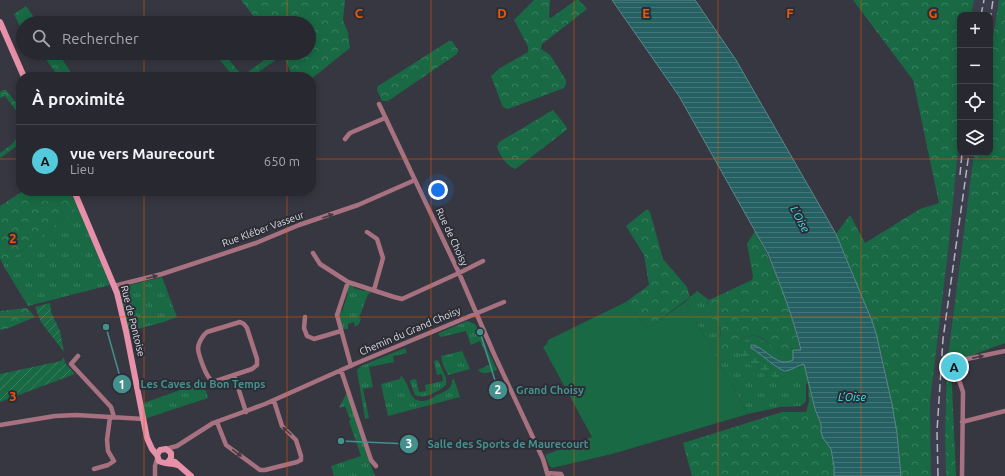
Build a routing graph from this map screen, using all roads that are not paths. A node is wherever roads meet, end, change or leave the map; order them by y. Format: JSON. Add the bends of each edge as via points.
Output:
{"nodes":[{"id":1,"x":0,"y":22,"type":"edge"},
{"id":2,"x":16,"y":59,"type":"edge"},
{"id":3,"x":17,"y":60,"type":"edge"},
{"id":4,"x":22,"y":72,"type":"edge"},
{"id":5,"x":379,"y":104,"type":"dead end"},
{"id":6,"x":385,"y":118,"type":"junction"},
{"id":7,"x":346,"y":139,"type":"dead end"},
{"id":8,"x":415,"y":180,"type":"junction"},
{"id":9,"x":76,"y":196,"type":"edge"},
{"id":10,"x":367,"y":232,"type":"dead end"},
{"id":11,"x":313,"y":253,"type":"dead end"},
{"id":12,"x":483,"y":261,"type":"dead end"},
{"id":13,"x":459,"y":273,"type":"junction"},
{"id":14,"x":348,"y":282,"type":"junction"},
{"id":15,"x":114,"y":286,"type":"junction"},
{"id":16,"x":374,"y":290,"type":"junction"},
{"id":17,"x":504,"y":302,"type":"dead end"},
{"id":18,"x":476,"y":313,"type":"junction"},
{"id":19,"x":305,"y":317,"type":"dead end"},
{"id":20,"x":341,"y":331,"type":"junction"},
{"id":21,"x":1005,"y":350,"type":"edge"},
{"id":22,"x":78,"y":356,"type":"dead end"},
{"id":23,"x":351,"y":366,"type":"junction"},
{"id":24,"x":341,"y":370,"type":"junction"},
{"id":25,"x":234,"y":375,"type":"junction"},
{"id":26,"x":274,"y":401,"type":"junction"},
{"id":27,"x":1005,"y":411,"type":"edge"},
{"id":28,"x":246,"y":412,"type":"junction"},
{"id":29,"x":112,"y":417,"type":"junction"},
{"id":30,"x":144,"y":419,"type":"junction"},
{"id":31,"x":217,"y":422,"type":"junction"},
{"id":32,"x":962,"y":422,"type":"junction"},
{"id":33,"x":0,"y":425,"type":"edge"},
{"id":34,"x":148,"y":439,"type":"junction"},
{"id":35,"x":168,"y":452,"type":"junction"},
{"id":36,"x":161,"y":460,"type":"junction"},
{"id":37,"x":177,"y":464,"type":"junction"},
{"id":38,"x":376,"y":466,"type":"dead end"},
{"id":39,"x":94,"y":469,"type":"dead end"},
{"id":40,"x":155,"y":475,"type":"edge"},
{"id":41,"x":546,"y":475,"type":"edge"},
{"id":42,"x":562,"y":475,"type":"edge"},
{"id":43,"x":191,"y":476,"type":"edge"},
{"id":44,"x":962,"y":476,"type":"edge"}],
"edges":[{"from":1,"to":2,"type":"main road"},
{"from":3,"to":4,"type":"main road"},
{"from":5,"to":6,"type":"street","name":"Rue de Choisy"},
{"from":6,"to":7,"type":"street","via":[[350,133]]},
{"from":6,"to":8,"type":"street","name":"Rue de Choisy"},
{"from":8,"to":13,"type":"street","name":"Rue de Choisy"},
{"from":15,"to":8,"type":"street","name":"Rue Kléber Vasseur","one_way":true,"via":[[162,274],[260,242],[299,225],[358,205]]},
{"from":9,"to":15,"type":"main road","name":"Rue de Pontoise"},
{"from":10,"to":16,"type":"street","via":[[377,239],[383,258]]},
{"from":11,"to":14,"type":"street","via":[[320,264]]},
{"from":12,"to":13,"type":"street"},
{"from":13,"to":16,"type":"street","via":[[402,299]]},
{"from":13,"to":18,"type":"street","name":"Rue de Choisy"},
{"from":14,"to":16,"type":"street"},
{"from":14,"to":20,"type":"street","via":[[338,313]]},
{"from":15,"to":30,"type":"main road","name":"Rue de Pontoise"},
{"from":17,"to":18,"type":"street"},
{"from":18,"to":23,"type":"street","name":"Chemin du Grand Choisy"},
{"from":18,"to":41,"type":"street","name":"Rue de Choisy","via":[[543,459]]},
{"from":19,"to":20,"type":"street","via":[[304,328],[307,336],[314,339]]},
{"from":20,"to":23,"type":"street"},
{"from":32,"to":21,"type":"street","one_way":true,"via":[[962,389],[956,363]]},
{"from":22,"to":29,"type":"street","via":[[71,364],[111,407]]},
{"from":23,"to":24,"type":"street","name":"Chemin du Grand Choisy"},
{"from":24,"to":26,"type":"street","name":"Chemin du Grand Choisy"},
{"from":24,"to":38,"type":"street","via":[[371,460]]},
{"from":25,"to":25,"type":"street","via":[[252,369],[257,363],[247,328],[240,322],[207,332],[198,348],[210,380],[216,381]]},
{"from":25,"to":28,"type":"street"},
{"from":26,"to":28,"type":"street","name":"Chemin du Grand Choisy"},
{"from":31,"to":26,"type":"street","one_way":true,"via":[[226,445],[260,470],[297,462],[301,460],[301,456],[296,440],[282,426]]},
{"from":27,"to":32,"type":"street"},
{"from":28,"to":31,"type":"street","name":"Chemin du Grand Choisy"},
{"from":29,"to":30,"type":"street"},
{"from":29,"to":33,"type":"street","via":[[55,416]]},
{"from":29,"to":39,"type":"street","via":[[107,440],[108,450],[114,461]]},
{"from":30,"to":34,"type":"main road","name":"Rue de Pontoise"},
{"from":31,"to":35,"type":"street","name":"Chemin du Grand Choisy"},
{"from":32,"to":44,"type":"street"},
{"from":34,"to":35,"type":"main road","via":[[156,447]]},
{"from":34,"to":36,"type":"main road","name":"Rue de Pontoise"},
{"from":35,"to":36,"type":"main road","via":[[170,460]]},
{"from":35,"to":36,"type":"main road","via":[[159,451]]},
{"from":35,"to":37,"type":"main road"},
{"from":36,"to":37,"type":"main road"},
{"from":36,"to":40,"type":"street","via":[[155,466]]},
{"from":37,"to":43,"type":"main road"},
{"from":41,"to":42,"type":"street"}]}
